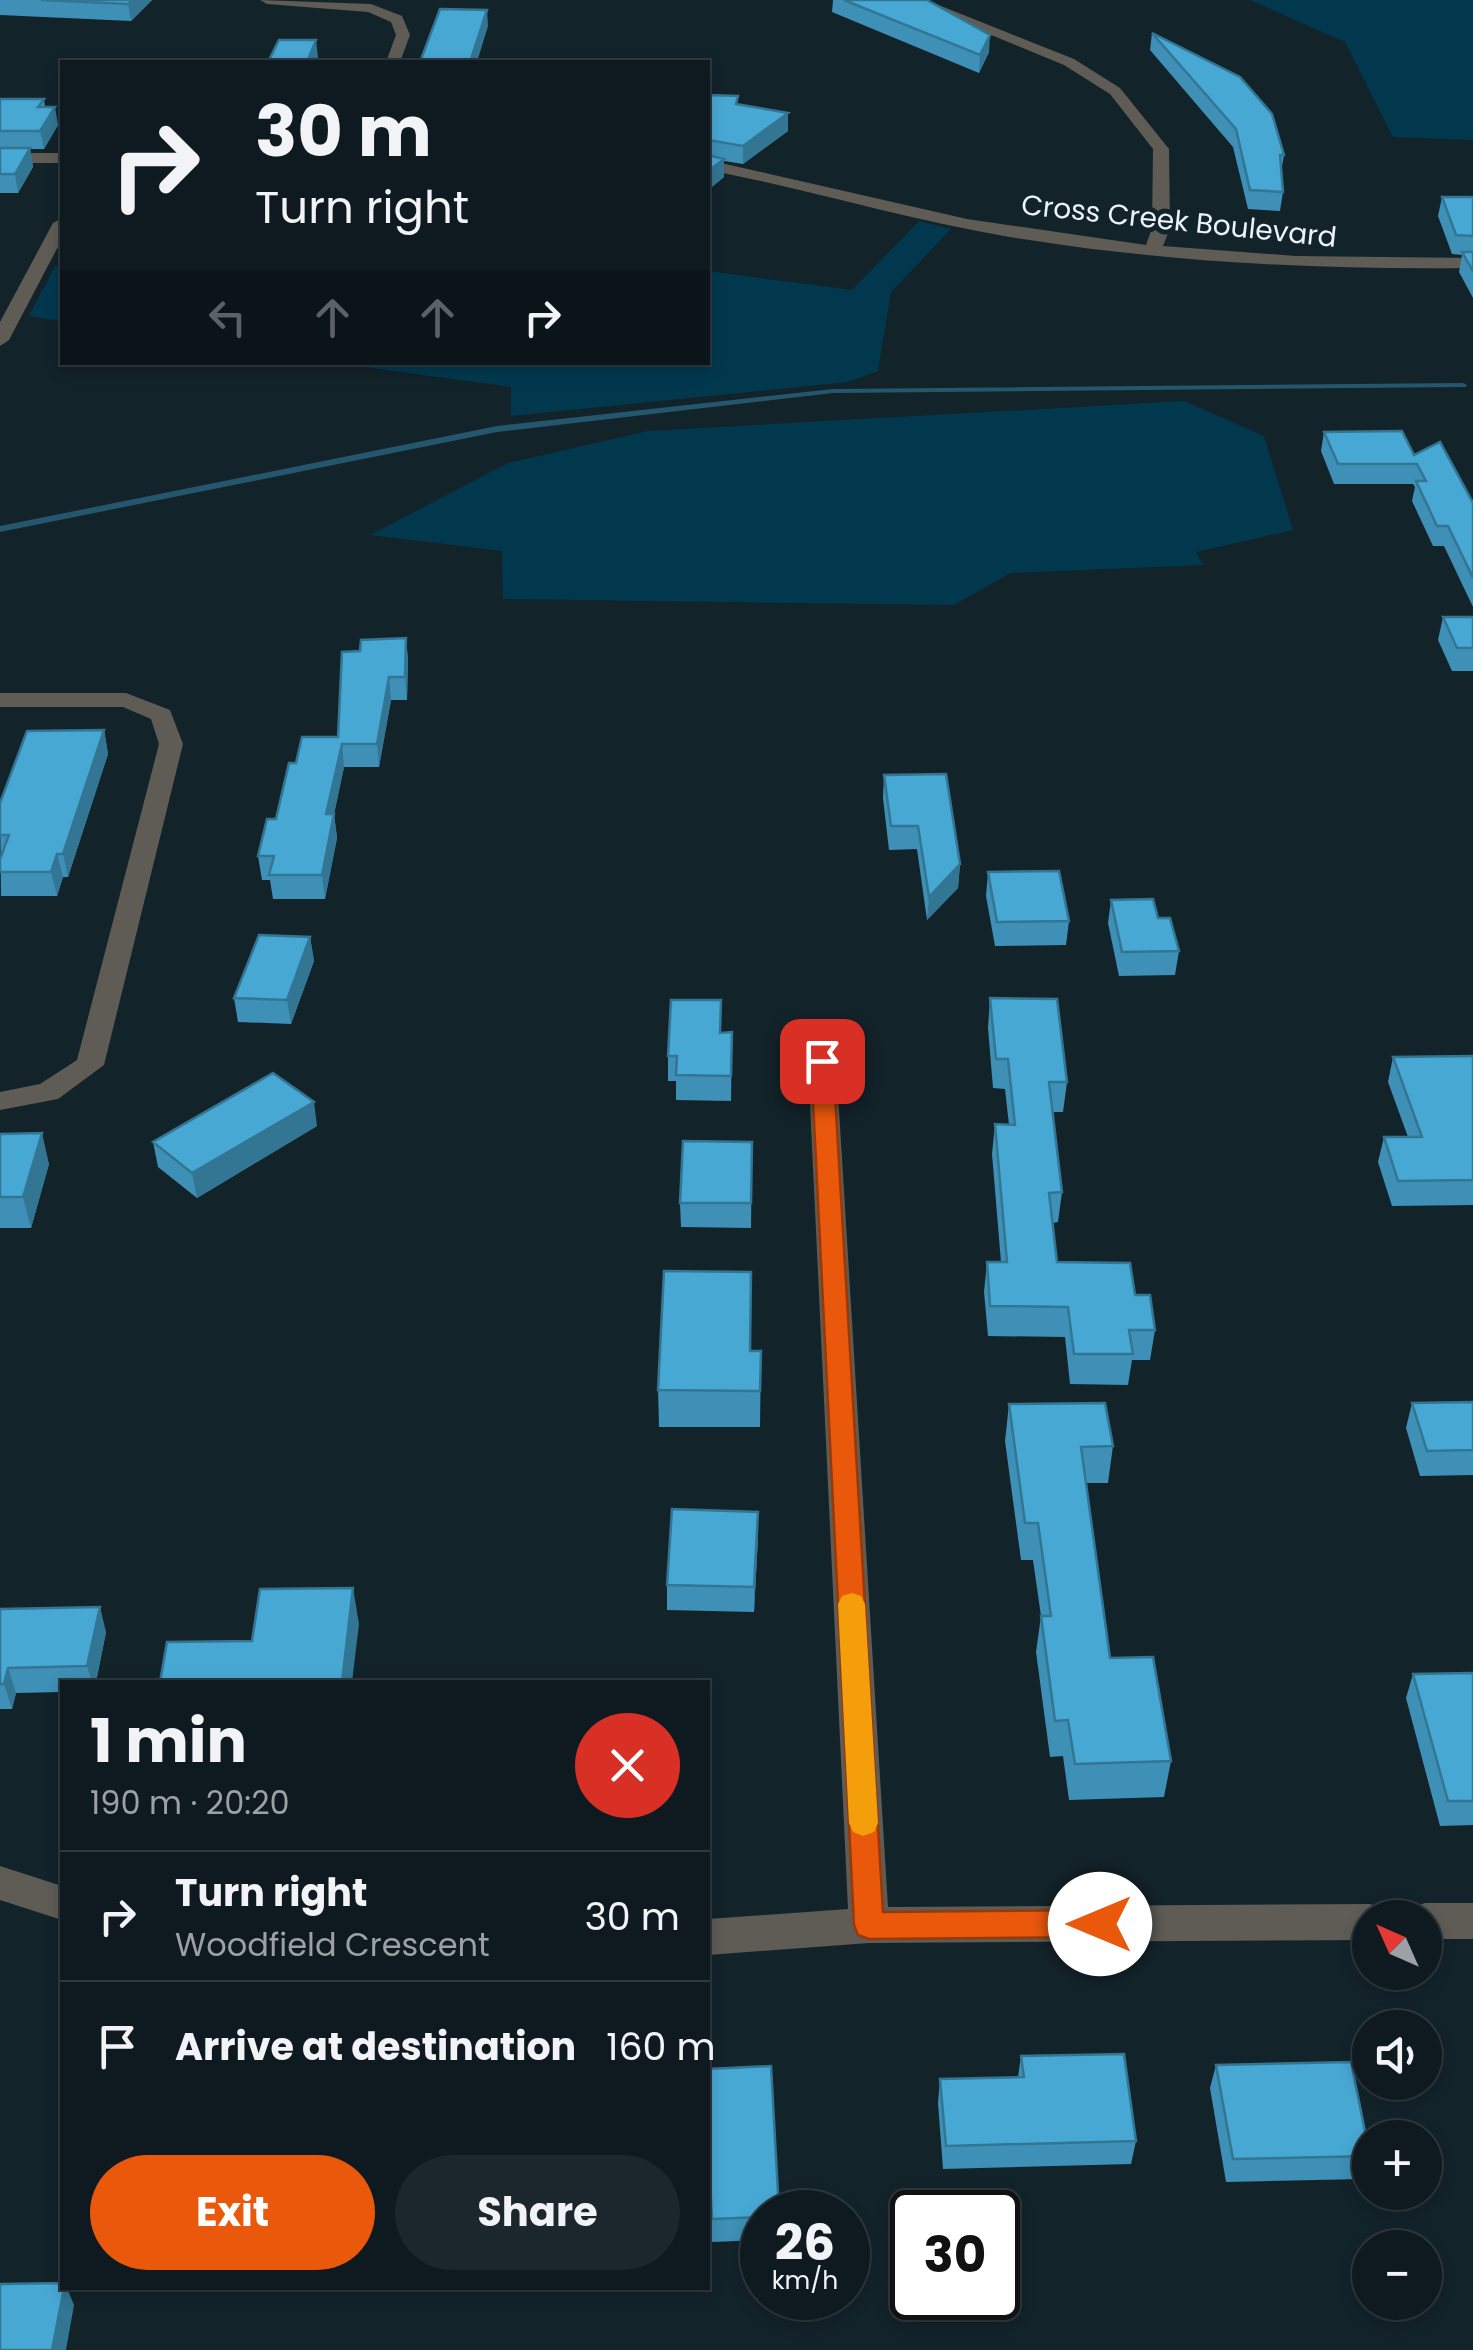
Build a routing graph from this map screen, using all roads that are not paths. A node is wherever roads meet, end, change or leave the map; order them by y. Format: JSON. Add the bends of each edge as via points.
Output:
{"nodes":[{"id":1,"x":267,"y":0,"type":"edge"},
{"id":2,"x":913,"y":0,"type":"edge"},
{"id":3,"x":393,"y":60,"type":"edge"},
{"id":4,"x":0,"y":158,"type":"edge"},
{"id":5,"x":60,"y":158,"type":"edge"},
{"id":6,"x":710,"y":165,"type":"edge"},
{"id":7,"x":60,"y":227,"type":"edge"},
{"id":8,"x":1152,"y":251,"type":"junction"},
{"id":9,"x":1473,"y":263,"type":"edge"},
{"id":10,"x":0,"y":340,"type":"edge"},
{"id":11,"x":0,"y":700,"type":"edge"},
{"id":12,"x":822,"y":1061,"type":"dead end"},
{"id":13,"x":0,"y":1101,"type":"edge"},
{"id":14,"x":0,"y":1883,"type":"edge"},
{"id":15,"x":60,"y":1902,"type":"edge"},
{"id":16,"x":1442,"y":1921,"type":"edge"},
{"id":17,"x":1473,"y":1921,"type":"edge"},
{"id":18,"x":1352,"y":1922,"type":"edge"},
{"id":19,"x":869,"y":1925,"type":"junction"},
{"id":20,"x":710,"y":1938,"type":"edge"}],
"edges":[{"from":1,"to":3,"type":"street","via":[[372,8],[397,19],[402,36]]},
{"from":2,"to":8,"type":"street","via":[[1069,62],[1115,91],[1161,149],[1161,228]]},
{"from":4,"to":5,"type":"street"},
{"from":6,"to":8,"type":"street","name":"Cross Creek Boulevard","via":[[1002,231]]},
{"from":7,"to":10,"type":"street"},
{"from":8,"to":9,"type":"street","name":"Cross Creek Boulevard","via":[[1356,266]]},
{"from":11,"to":13,"type":"street","via":[[126,700],[162,715],[170,744],[90,1065],[48,1092]]},
{"from":12,"to":19,"type":"street"},
{"from":14,"to":15,"type":"street"},
{"from":16,"to":17,"type":"street"},
{"from":18,"to":19,"type":"street"},
{"from":19,"to":20,"type":"street"}]}
